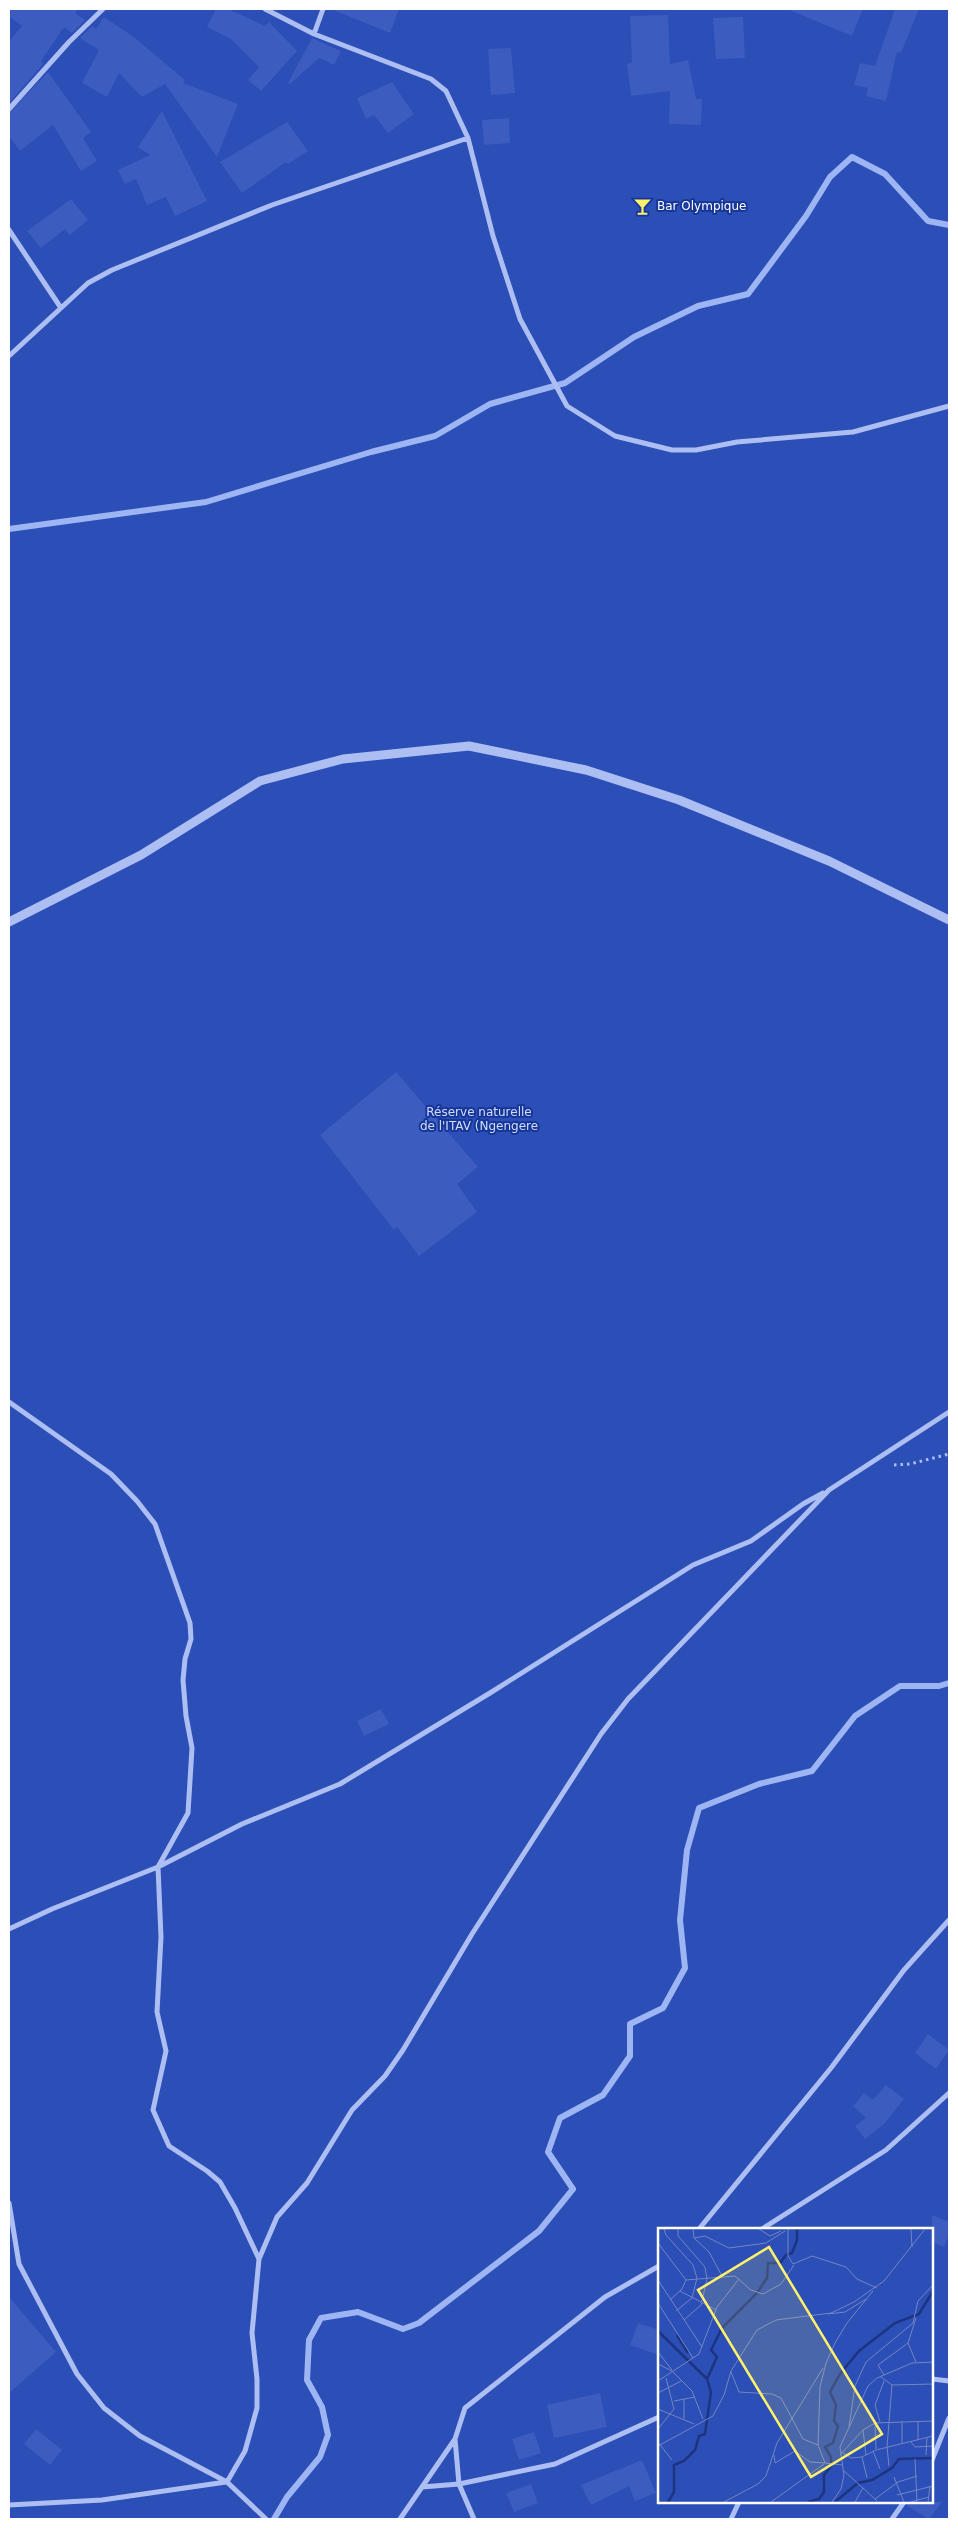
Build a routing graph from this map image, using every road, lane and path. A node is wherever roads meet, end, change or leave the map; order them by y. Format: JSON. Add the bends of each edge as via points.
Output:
{"nodes":[{"id":1,"x":103,"y":9,"type":"edge"},
{"id":2,"x":264,"y":9,"type":"edge"},
{"id":3,"x":323,"y":9,"type":"edge"},
{"id":4,"x":314,"y":34,"type":"junction"},
{"id":5,"x":9,"y":109,"type":"edge"},
{"id":6,"x":468,"y":138,"type":"junction"},
{"id":7,"x":9,"y":230,"type":"edge"},
{"id":8,"x":61,"y":308,"type":"junction"},
{"id":9,"x":9,"y":356,"type":"edge"},
{"id":10,"x":949,"y":406,"type":"edge"},
{"id":11,"x":949,"y":920,"type":"edge"},
{"id":12,"x":9,"y":922,"type":"edge"},
{"id":13,"x":9,"y":1402,"type":"edge"},
{"id":14,"x":949,"y":1412,"type":"edge"},
{"id":15,"x":949,"y":1454,"type":"edge"},
{"id":16,"x":892,"y":1465,"type":"dead end"},
{"id":17,"x":829,"y":1490,"type":"junction"},
{"id":18,"x":158,"y":1867,"type":"junction"},
{"id":19,"x":949,"y":1920,"type":"edge"},
{"id":20,"x":9,"y":1929,"type":"edge"},
{"id":21,"x":949,"y":2093,"type":"edge"},
{"id":22,"x":9,"y":2203,"type":"edge"},
{"id":23,"x":699,"y":2228,"type":"edge"},
{"id":24,"x":764,"y":2228,"type":"edge"},
{"id":25,"x":259,"y":2259,"type":"junction"},
{"id":26,"x":658,"y":2267,"type":"edge"},
{"id":27,"x":933,"y":2379,"type":"edge"},
{"id":28,"x":949,"y":2382,"type":"edge"},
{"id":29,"x":658,"y":2417,"type":"edge"},
{"id":30,"x":949,"y":2418,"type":"edge"},
{"id":31,"x":454,"y":2440,"type":"junction"},
{"id":32,"x":933,"y":2458,"type":"edge"},
{"id":33,"x":227,"y":2482,"type":"junction"},
{"id":34,"x":459,"y":2484,"type":"junction"},
{"id":35,"x":422,"y":2487,"type":"junction"},
{"id":36,"x":739,"y":2503,"type":"edge"},
{"id":37,"x":903,"y":2503,"type":"edge"},
{"id":38,"x":9,"y":2505,"type":"edge"},
{"id":39,"x":266,"y":2519,"type":"edge"},
{"id":40,"x":400,"y":2519,"type":"edge"},
{"id":41,"x":474,"y":2519,"type":"edge"},
{"id":42,"x":731,"y":2519,"type":"edge"},
{"id":43,"x":892,"y":2519,"type":"edge"}],
"edges":[{"from":1,"to":5,"type":"street"},
{"from":2,"to":4,"type":"street"},
{"from":3,"to":4,"type":"street"},
{"from":4,"to":6,"type":"street","via":[[431,79],[446,91]]},
{"from":6,"to":8,"type":"street","via":[[272,206],[112,270],[88,283]]},
{"from":6,"to":10,"type":"street","via":[[493,236],[520,319],[567,406],[615,436],[672,450],[688,450],[737,442],[853,432]]},
{"from":7,"to":8,"type":"street"},
{"from":8,"to":9,"type":"street"},
{"from":11,"to":12,"type":"street","via":[[829,861],[680,800],[586,770],[469,746],[343,759],[260,780],[141,854]]},
{"from":13,"to":18,"type":"street","via":[[111,1474],[137,1501],[155,1524],[190,1623],[191,1639],[183,1680],[192,1748],[188,1813]]},
{"from":14,"to":17,"type":"street"},
{"from":15,"to":16,"type":"path"},
{"from":17,"to":18,"type":"street","via":[[803,1504],[751,1541],[693,1565],[340,1784],[242,1824]]},
{"from":17,"to":25,"type":"street","via":[[666,1658],[601,1734],[472,1934],[403,2050],[385,2076],[352,2110],[307,2183],[277,2217]]},
{"from":18,"to":20,"type":"street"},
{"from":18,"to":25,"type":"street","via":[[161,1937],[157,2012],[166,2051],[153,2110],[169,2146],[220,2182],[236,2208]]},
{"from":19,"to":23,"type":"street","via":[[904,1970],[831,2068]]},
{"from":21,"to":24,"type":"street","via":[[886,2150]]},
{"from":22,"to":33,"type":"street","via":[[19,2264],[77,2374],[104,2408],[140,2436]]},
{"from":25,"to":33,"type":"street","via":[[252,2333],[258,2379],[257,2408],[245,2451]]},
{"from":26,"to":31,"type":"street","via":[[605,2296],[465,2408]]},
{"from":27,"to":28,"type":"street"},
{"from":29,"to":34,"type":"street","via":[[555,2464]]},
{"from":30,"to":32,"type":"street"},
{"from":31,"to":34,"type":"street"},
{"from":31,"to":35,"type":"street"},
{"from":33,"to":38,"type":"street","via":[[102,2500]]},
{"from":33,"to":39,"type":"street"},
{"from":34,"to":35,"type":"street"},
{"from":34,"to":41,"type":"street"},
{"from":35,"to":40,"type":"street"},
{"from":36,"to":42,"type":"street"},
{"from":37,"to":43,"type":"street"}]}
